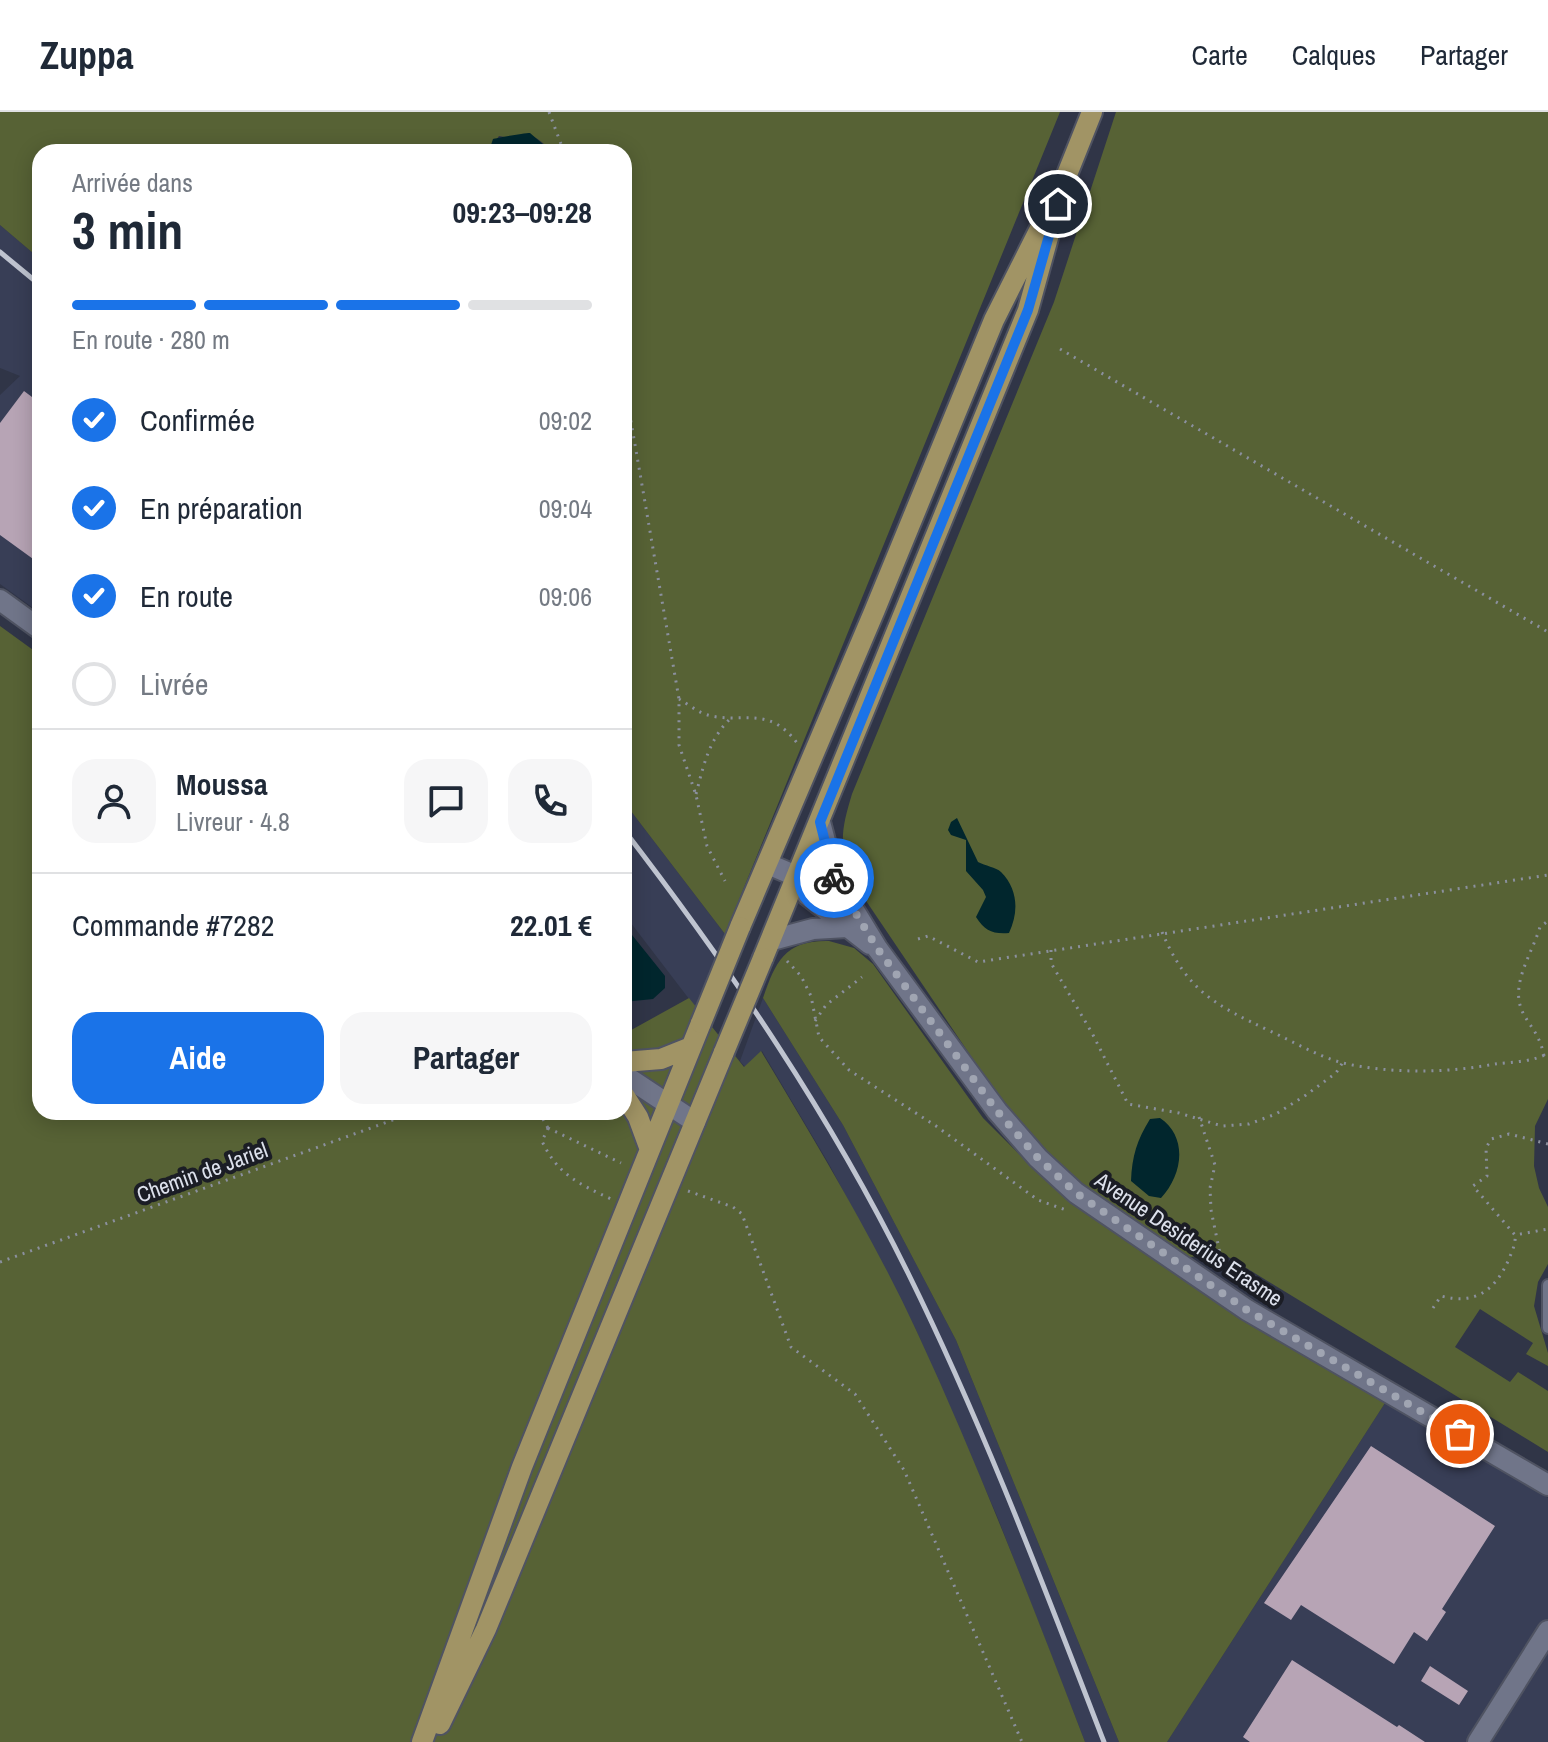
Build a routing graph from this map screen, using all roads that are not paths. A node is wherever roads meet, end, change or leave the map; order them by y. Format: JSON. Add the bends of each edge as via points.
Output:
{"nodes":[{"id":1,"x":1092,"y":112,"type":"edge"},
{"id":2,"x":1066,"y":177,"type":"junction"},
{"id":3,"x":0,"y":600,"type":"edge"},
{"id":4,"x":32,"y":623,"type":"edge"},
{"id":5,"x":820,"y":822,"type":"junction"},
{"id":6,"x":768,"y":864,"type":"junction"},
{"id":7,"x":796,"y":876,"type":"junction"},
{"id":8,"x":835,"y":879,"type":"junction"},
{"id":9,"x":847,"y":927,"type":"junction"},
{"id":10,"x":877,"y":948,"type":"junction"},
{"id":11,"x":767,"y":949,"type":"junction"},
{"id":12,"x":691,"y":1047,"type":"junction"},
{"id":13,"x":632,"y":1062,"type":"edge"},
{"id":14,"x":632,"y":1080,"type":"edge"},
{"id":15,"x":668,"y":1104,"type":"junction"},
{"id":16,"x":632,"y":1108,"type":"edge"},
{"id":17,"x":695,"y":1122,"type":"junction"},
{"id":18,"x":649,"y":1147,"type":"junction"},
{"id":19,"x":1548,"y":1285,"type":"edge"},
{"id":20,"x":1548,"y":1328,"type":"edge"},
{"id":21,"x":1548,"y":1485,"type":"edge"},
{"id":22,"x":1548,"y":1631,"type":"edge"},
{"id":23,"x":422,"y":1742,"type":"edge"},
{"id":24,"x":432,"y":1742,"type":"edge"},
{"id":25,"x":1478,"y":1742,"type":"edge"}],
"edges":[{"from":1,"to":2,"type":"main road"},
{"from":2,"to":5,"type":"main road","via":[[1028,310]]},
{"from":2,"to":6,"type":"main road","via":[[994,320]]},
{"from":3,"to":4,"type":"main road"},
{"from":5,"to":7,"type":"main road"},
{"from":5,"to":8,"type":"main road"},
{"from":6,"to":7,"type":"main road"},
{"from":6,"to":12,"type":"main road","bridge":true},
{"from":7,"to":8,"type":"main road","via":[[812,873]]},
{"from":7,"to":9,"type":"main road","via":[[807,895]]},
{"from":7,"to":11,"type":"main road"},
{"from":8,"to":10,"type":"main road"},
{"from":9,"to":10,"type":"main road"},
{"from":9,"to":11,"type":"main road","via":[[813,929]]},
{"from":10,"to":21,"type":"main road","name":"Avenue Desiderius Erasme","via":[[997,1111],[1038,1158],[1090,1203],[1221,1292]]},
{"from":11,"to":17,"type":"main road","bridge":true},
{"from":12,"to":13,"type":"main road"},
{"from":12,"to":15,"type":"main road"},
{"from":14,"to":15,"type":"main road"},
{"from":15,"to":17,"type":"main road"},
{"from":15,"to":18,"type":"main road"},
{"from":16,"to":18,"type":"main road"},
{"from":17,"to":24,"type":"main road","via":[[486,1629]]},
{"from":18,"to":23,"type":"main road","via":[[522,1467]]},
{"from":19,"to":20,"type":"lane"},
{"from":22,"to":25,"type":"main road"}]}
